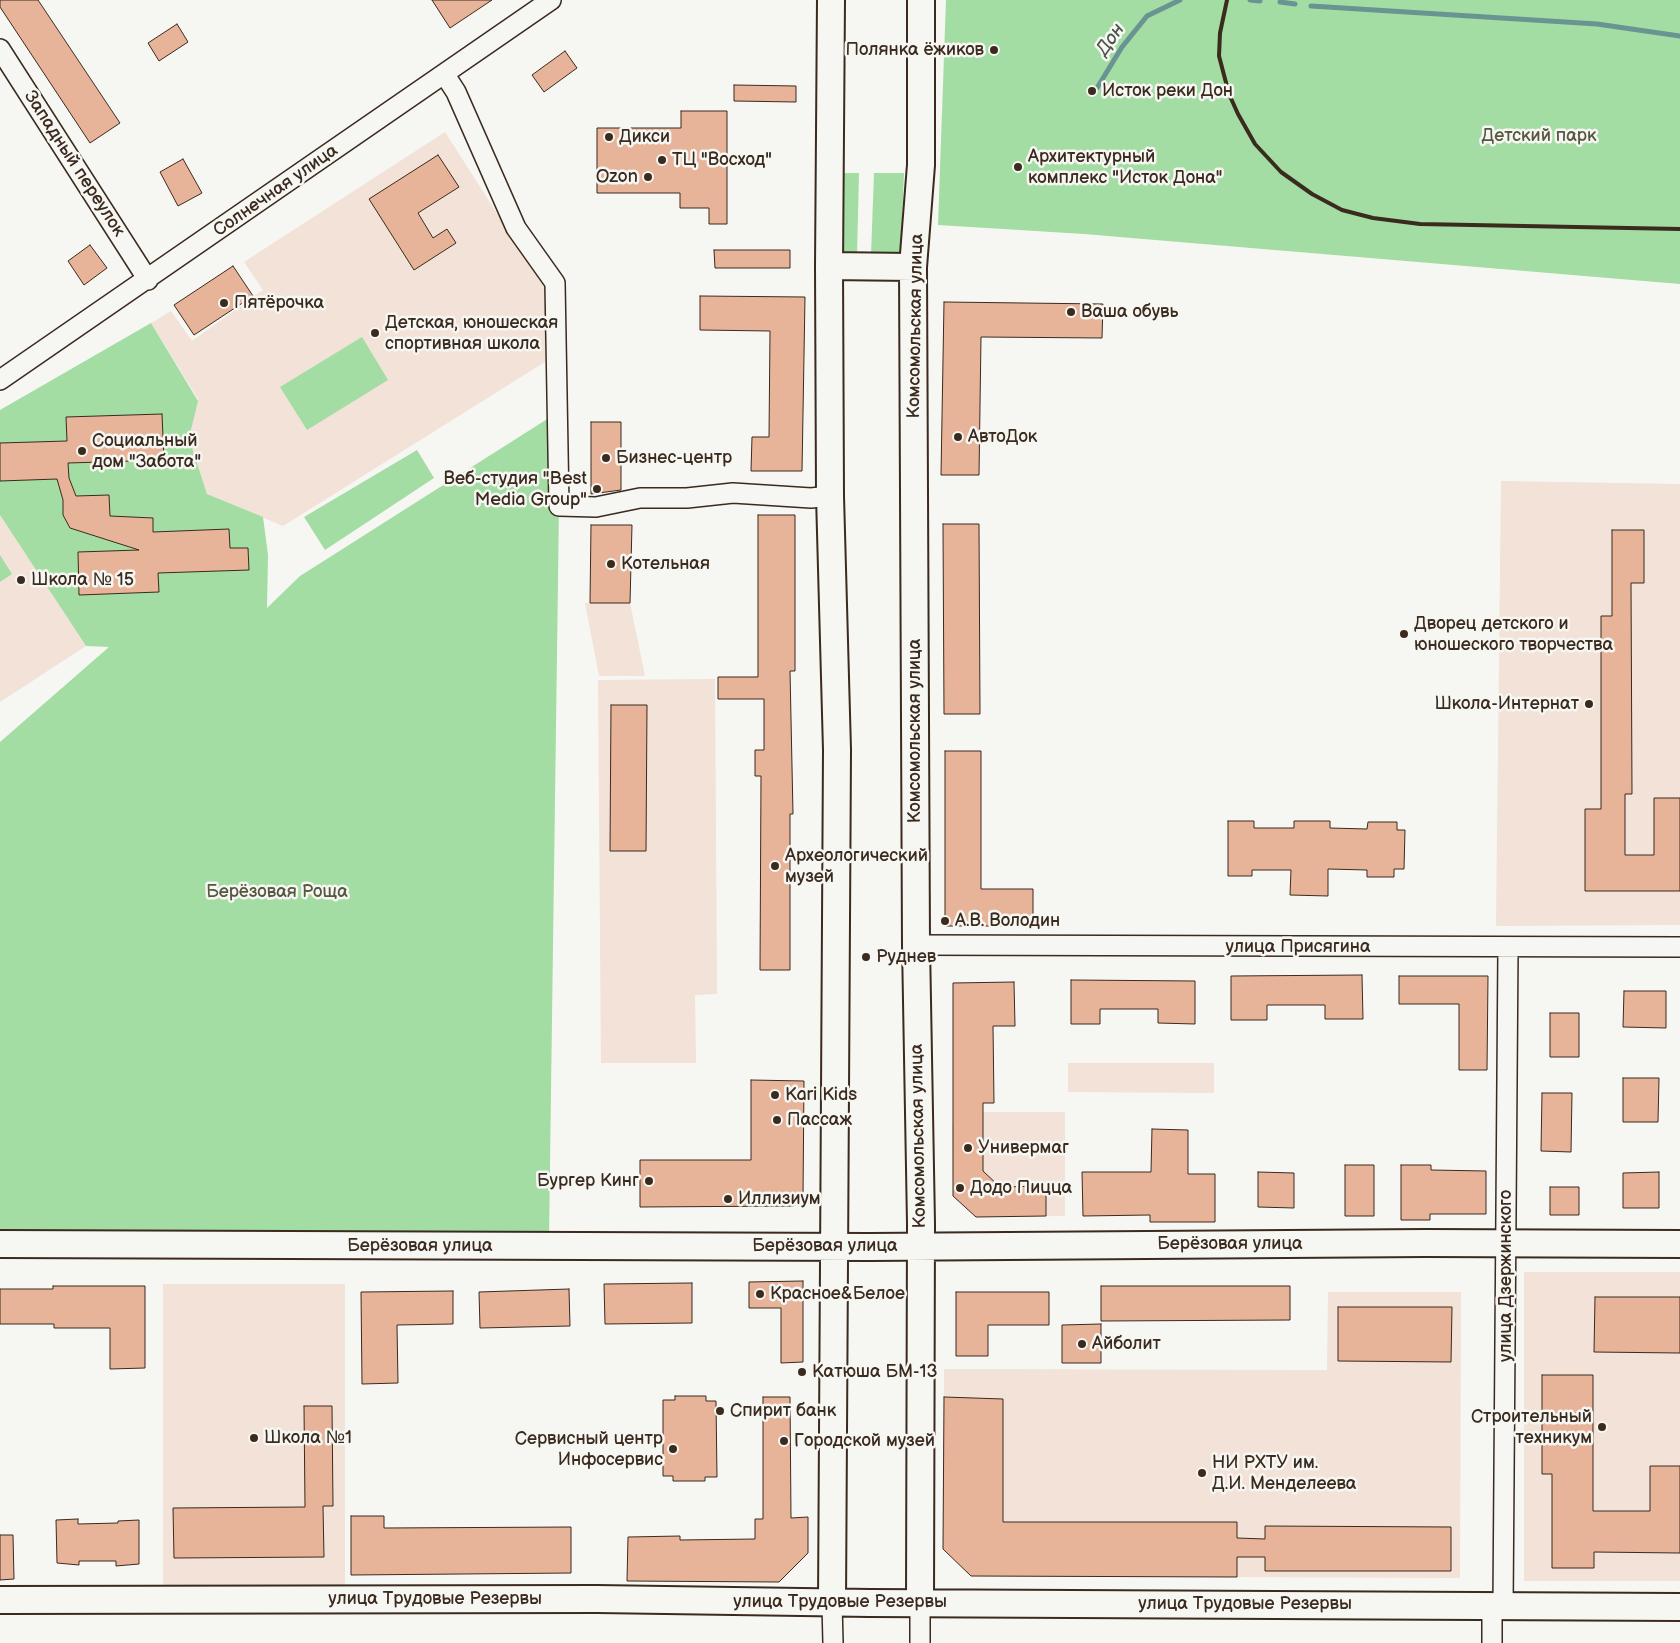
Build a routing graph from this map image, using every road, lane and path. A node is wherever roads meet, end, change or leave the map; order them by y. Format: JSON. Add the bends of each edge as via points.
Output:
{"nodes":[{"id":1,"x":551,"y":0,"type":"edge"},
{"id":2,"x":831,"y":0,"type":"edge"},
{"id":3,"x":921,"y":0,"type":"edge"},
{"id":4,"x":0,"y":49,"type":"edge"},
{"id":5,"x":446,"y":75,"type":"junction"},
{"id":6,"x":829,"y":266,"type":"junction"},
{"id":7,"x":913,"y":267,"type":"junction"},
{"id":8,"x":148,"y":280,"type":"junction"},
{"id":9,"x":0,"y":380,"type":"edge"},
{"id":10,"x":830,"y":496,"type":"junction"},
{"id":11,"x":916,"y":945,"type":"junction"},
{"id":12,"x":1680,"y":947,"type":"edge"},
{"id":13,"x":1508,"y":948,"type":"junction"},
{"id":14,"x":1507,"y":1243,"type":"junction"},
{"id":15,"x":0,"y":1244,"type":"edge"},
{"id":16,"x":1680,"y":1244,"type":"edge"},
{"id":17,"x":921,"y":1246,"type":"junction"},
{"id":18,"x":835,"y":1247,"type":"junction"},
{"id":19,"x":0,"y":1600,"type":"edge"},
{"id":20,"x":920,"y":1602,"type":"junction"},
{"id":21,"x":832,"y":1603,"type":"junction"},
{"id":22,"x":1497,"y":1605,"type":"junction"},
{"id":23,"x":1680,"y":1607,"type":"edge"},
{"id":24,"x":833,"y":1643,"type":"edge"},
{"id":25,"x":920,"y":1643,"type":"edge"},
{"id":26,"x":1492,"y":1643,"type":"edge"}],
"edges":[{"from":1,"to":5,"type":"street","name":"Солнечная улица"},
{"from":2,"to":6,"type":"street"},
{"from":3,"to":7,"type":"street","name":"Комсомольская улица","via":[[921,166]]},
{"from":4,"to":8,"type":"street","name":"Западный переулок"},
{"from":5,"to":8,"type":"street","name":"Солнечная улица"},
{"from":5,"to":10,"type":"street","via":[[516,228],[555,283],[559,506],[596,507],[640,498],[687,498],[733,493],[811,498]]},
{"from":6,"to":7,"type":"street"},
{"from":6,"to":10,"type":"street"},
{"from":7,"to":11,"type":"street","name":"Комсомольская улица"},
{"from":8,"to":9,"type":"street","name":"Солнечная улица"},
{"from":10,"to":18,"type":"street","via":[[837,750]]},
{"from":11,"to":13,"type":"street","name":"улица Присягина"},
{"from":11,"to":17,"type":"street","name":"Комсомольская улица"},
{"from":12,"to":13,"type":"street","name":"улица Присягина"},
{"from":13,"to":14,"type":"street","name":"улица Дзержинского"},
{"from":14,"to":16,"type":"street","name":"Берёзовая улица"},
{"from":14,"to":17,"type":"street","name":"Берёзовая улица"},
{"from":14,"to":22,"type":"street","name":"улица Дзержинского"},
{"from":15,"to":18,"type":"street","name":"Берёзовая улица"},
{"from":17,"to":18,"type":"street","name":"Берёзовая улица"},
{"from":17,"to":20,"type":"street","name":"Комсомольская улица"},
{"from":18,"to":21,"type":"street"},
{"from":19,"to":21,"type":"street","name":"улица Трудовые Резервы","via":[[597,1599]]},
{"from":20,"to":21,"type":"street","name":"улица Трудовые Резервы"},
{"from":20,"to":22,"type":"street","name":"улица Трудовые Резервы"},
{"from":20,"to":25,"type":"street","name":"Комсомольская улица"},
{"from":21,"to":24,"type":"street"},
{"from":22,"to":23,"type":"street","name":"улица Трудовые Резервы"},
{"from":22,"to":26,"type":"street","name":"улица Дзержинского"}]}
